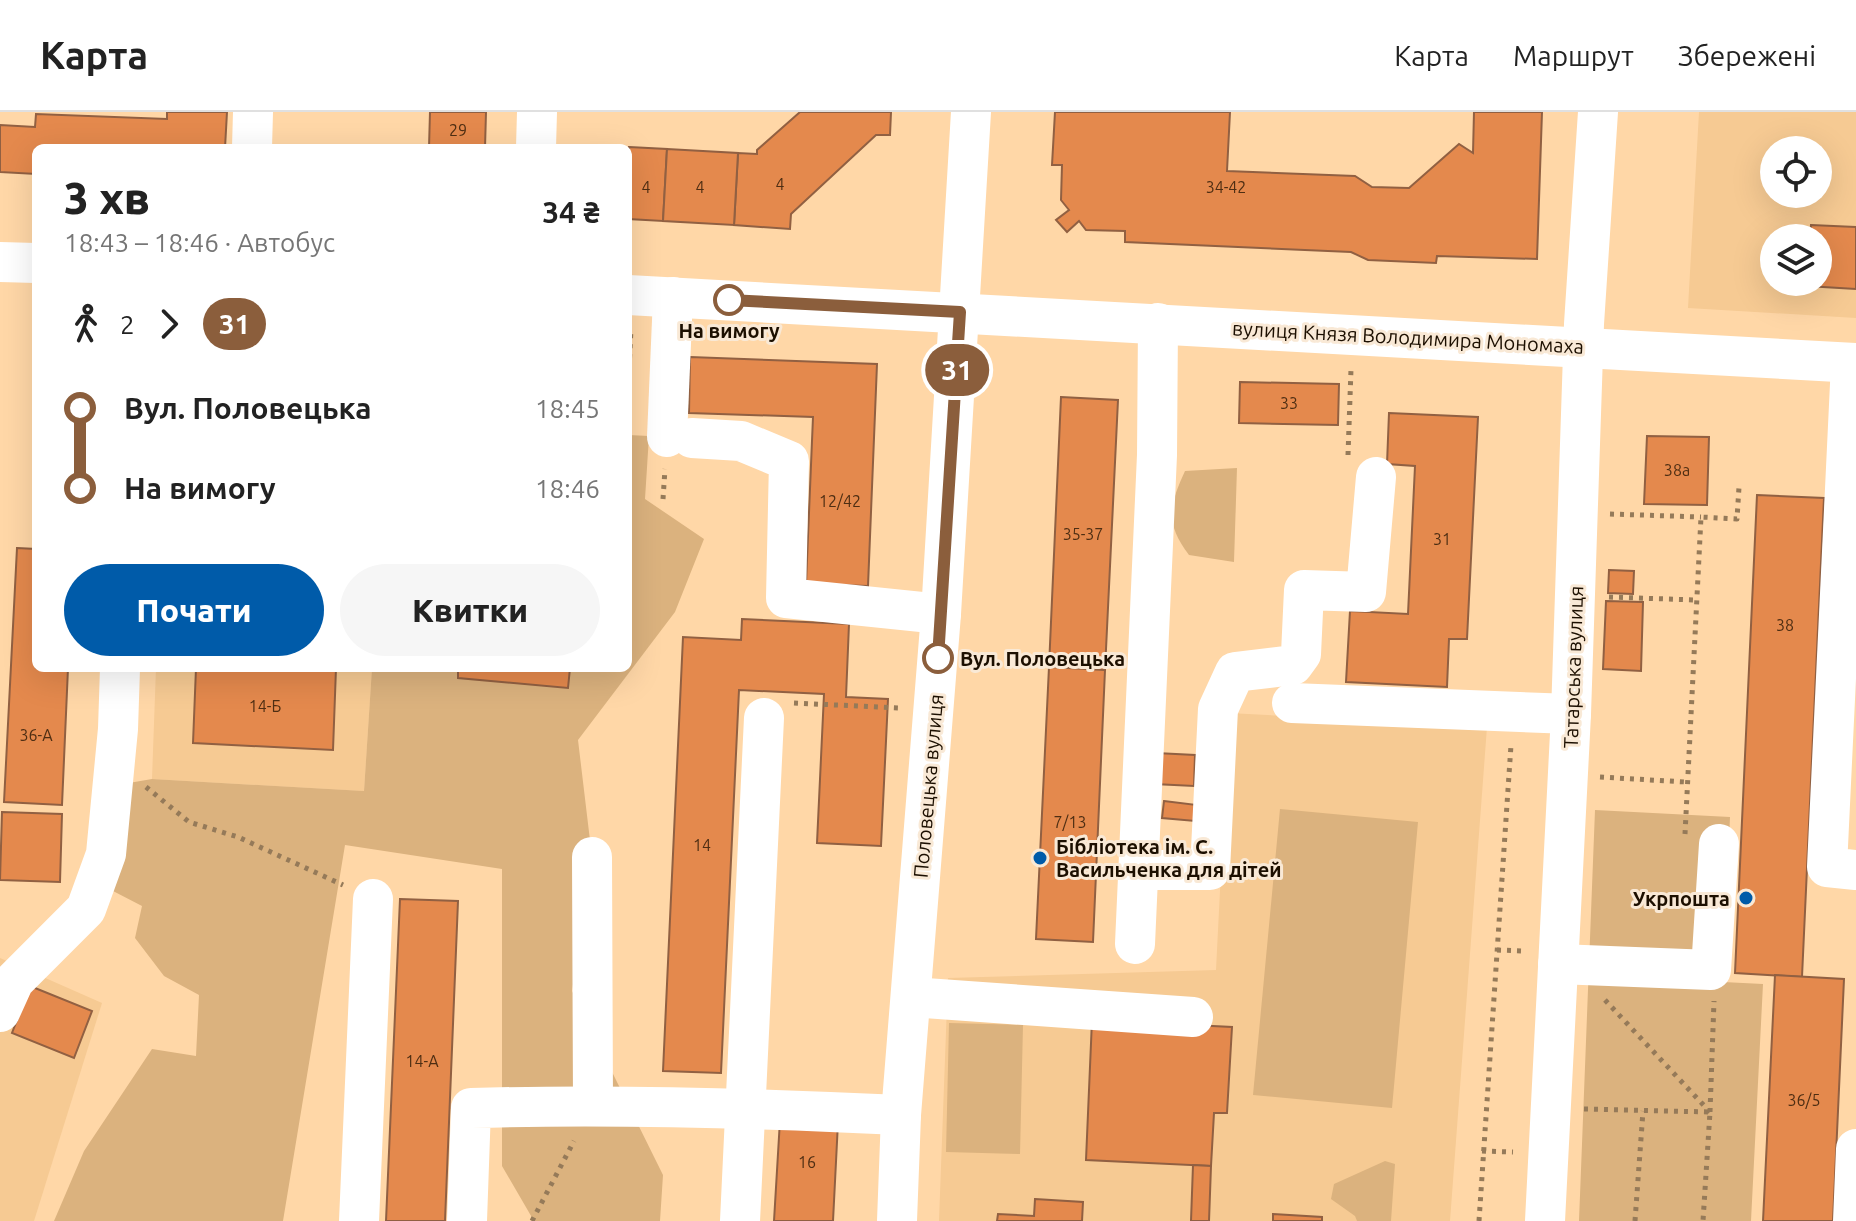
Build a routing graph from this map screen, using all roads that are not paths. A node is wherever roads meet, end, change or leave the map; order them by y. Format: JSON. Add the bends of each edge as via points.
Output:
{"nodes":[{"id":1,"x":253,"y":112,"type":"edge"},
{"id":2,"x":537,"y":112,"type":"edge"},
{"id":3,"x":971,"y":112,"type":"edge"},
{"id":4,"x":1598,"y":112,"type":"edge"},
{"id":5,"x":252,"y":144,"type":"edge"},
{"id":6,"x":536,"y":144,"type":"edge"},
{"id":7,"x":0,"y":262,"type":"edge"},
{"id":8,"x":32,"y":263,"type":"edge"},
{"id":9,"x":673,"y":297,"type":"junction"},
{"id":10,"x":632,"y":308,"type":"edge"},
{"id":11,"x":960,"y":312,"type":"junction"},
{"id":12,"x":1158,"y":323,"type":"junction"},
{"id":13,"x":1585,"y":348,"type":"junction"},
{"id":14,"x":1854,"y":363,"type":"edge"},
{"id":15,"x":1376,"y":477,"type":"dead end"},
{"id":16,"x":941,"y":614,"type":"junction"},
{"id":17,"x":120,"y":672,"type":"edge"},
{"id":18,"x":1292,"y":703,"type":"dead end"},
{"id":19,"x":781,"y":710,"type":"road end"},
{"id":20,"x":1571,"y":714,"type":"junction"},
{"id":21,"x":1719,"y":844,"type":"road end"},
{"id":22,"x":592,"y":857,"type":"dead end"},
{"id":23,"x":1140,"y":870,"type":"junction"},
{"id":24,"x":1856,"y":870,"type":"edge"},
{"id":25,"x":373,"y":899,"type":"road end"},
{"id":26,"x":1135,"y":944,"type":"dead end"},
{"id":27,"x":1544,"y":957,"type":"junction"},
{"id":28,"x":911,"y":997,"type":"junction"},
{"id":29,"x":0,"y":1012,"type":"edge"},
{"id":30,"x":1193,"y":1017,"type":"dead end"},
{"id":31,"x":593,"y":1105,"type":"junction"},
{"id":32,"x":747,"y":1107,"type":"junction"},
{"id":33,"x":901,"y":1115,"type":"junction"},
{"id":34,"x":1856,"y":1149,"type":"edge"},
{"id":35,"x":359,"y":1221,"type":"edge"},
{"id":36,"x":467,"y":1221,"type":"edge"},
{"id":37,"x":740,"y":1221,"type":"edge"},
{"id":38,"x":897,"y":1221,"type":"edge"},
{"id":39,"x":1545,"y":1221,"type":"edge"},
{"id":40,"x":1853,"y":1221,"type":"edge"}],
"edges":[{"from":1,"to":5,"type":"street"},
{"from":2,"to":6,"type":"street"},
{"from":3,"to":11,"type":"street","name":"Половецька вулиця"},
{"from":4,"to":13,"type":"street","name":"Татарська вулиця"},
{"from":7,"to":8,"type":"street"},
{"from":9,"to":10,"type":"street","name":"вулиця Князя Володимира Мономаха"},
{"from":9,"to":11,"type":"street","name":"вулиця Князя Володимира Мономаха"},
{"from":9,"to":16,"type":"street","via":[[679,438],[741,441],[789,461],[786,598]]},
{"from":11,"to":12,"type":"street","name":"вулиця Князя Володимира Мономаха"},
{"from":11,"to":16,"type":"street","name":"Половецька вулиця"},
{"from":12,"to":13,"type":"street","name":"вулиця Князя Володимира Мономаха"},
{"from":12,"to":23,"type":"street"},
{"from":13,"to":14,"type":"street","name":"вулиця Князя Володимира Мономаха"},
{"from":13,"to":20,"type":"street","name":"Татарська вулиця"},
{"from":14,"to":24,"type":"street","via":[[1827,867]]},
{"from":15,"to":23,"type":"street","via":[[1366,592],[1304,590],[1301,654],[1293,665],[1235,672],[1218,709],[1210,870]]},
{"from":16,"to":28,"type":"street","name":"Половецька вулиця"},
{"from":17,"to":29,"type":"street","via":[[106,854],[86,909],[14,981]]},
{"from":18,"to":20,"type":"street"},
{"from":19,"to":32,"type":"street"},
{"from":20,"to":27,"type":"street","name":"Татарська вулиця"},
{"from":21,"to":27,"type":"street","via":[[1711,970]]},
{"from":22,"to":31,"type":"street"},
{"from":23,"to":26,"type":"street"},
{"from":25,"to":35,"type":"street"},
{"from":27,"to":39,"type":"street","name":"Татарська вулиця"},
{"from":28,"to":30,"type":"street"},
{"from":28,"to":33,"type":"street","name":"Половецька вулиця"},
{"from":31,"to":32,"type":"street"},
{"from":31,"to":36,"type":"street","via":[[471,1108]]},
{"from":32,"to":33,"type":"street"},
{"from":32,"to":37,"type":"street"},
{"from":33,"to":38,"type":"street","name":"Половецька вулиця"},
{"from":34,"to":40,"type":"street"}]}
